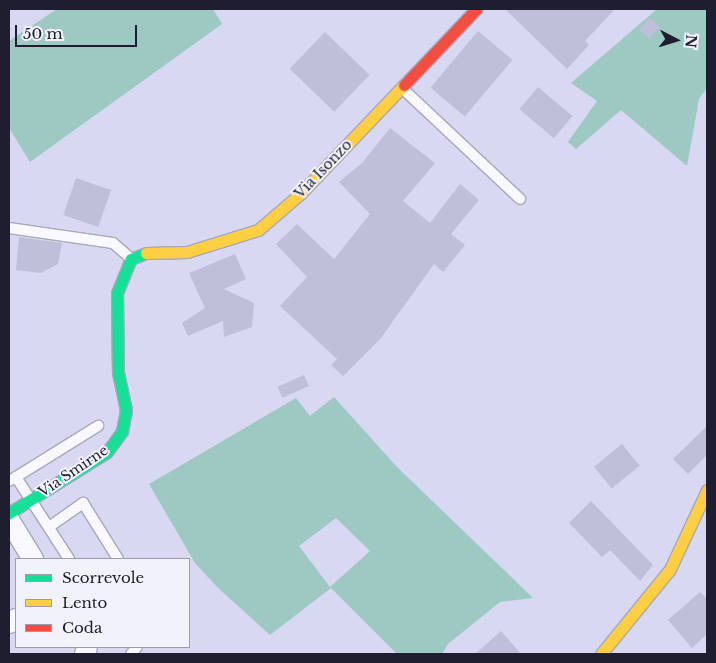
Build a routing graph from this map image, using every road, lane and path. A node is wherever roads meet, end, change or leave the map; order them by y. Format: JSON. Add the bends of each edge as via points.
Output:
{"nodes":[{"id":1,"x":476,"y":9,"type":"edge"},
{"id":2,"x":401,"y":88,"type":"junction"},
{"id":3,"x":520,"y":199,"type":"dead end"},
{"id":4,"x":9,"y":228,"type":"edge"},
{"id":5,"x":131,"y":259,"type":"junction"},
{"id":6,"x":98,"y":426,"type":"dead end"},
{"id":7,"x":13,"y":479,"type":"edge"},
{"id":8,"x":707,"y":490,"type":"edge"},
{"id":9,"x":31,"y":499,"type":"junction"},
{"id":10,"x":9,"y":513,"type":"edge"},
{"id":11,"x":9,"y":520,"type":"edge"},
{"id":12,"x":49,"y":527,"type":"junction"},
{"id":13,"x":32,"y":558,"type":"edge"},
{"id":14,"x":69,"y":558,"type":"edge"},
{"id":15,"x":117,"y":558,"type":"edge"},
{"id":16,"x":601,"y":654,"type":"edge"}],
"edges":[{"from":1,"to":2,"type":"street","name":"Via Isonzo"},
{"from":2,"to":3,"type":"lane"},
{"from":2,"to":5,"type":"street","name":"Via Isonzo","via":[[301,193],[258,230],[187,252],[147,252]]},
{"from":4,"to":5,"type":"lane","via":[[112,243]]},
{"from":5,"to":9,"type":"street","name":"Via Smirne","via":[[117,293],[118,373],[126,410],[122,431],[107,452]]},
{"from":6,"to":7,"type":"lane"},
{"from":7,"to":9,"type":"lane"},
{"from":8,"to":16,"type":"street","via":[[670,569]]},
{"from":9,"to":10,"type":"street","name":"Via Smirne"},
{"from":9,"to":12,"type":"lane"},
{"from":11,"to":13,"type":"street"},
{"from":12,"to":14,"type":"lane"},
{"from":12,"to":15,"type":"lane","via":[[83,503]]}]}
